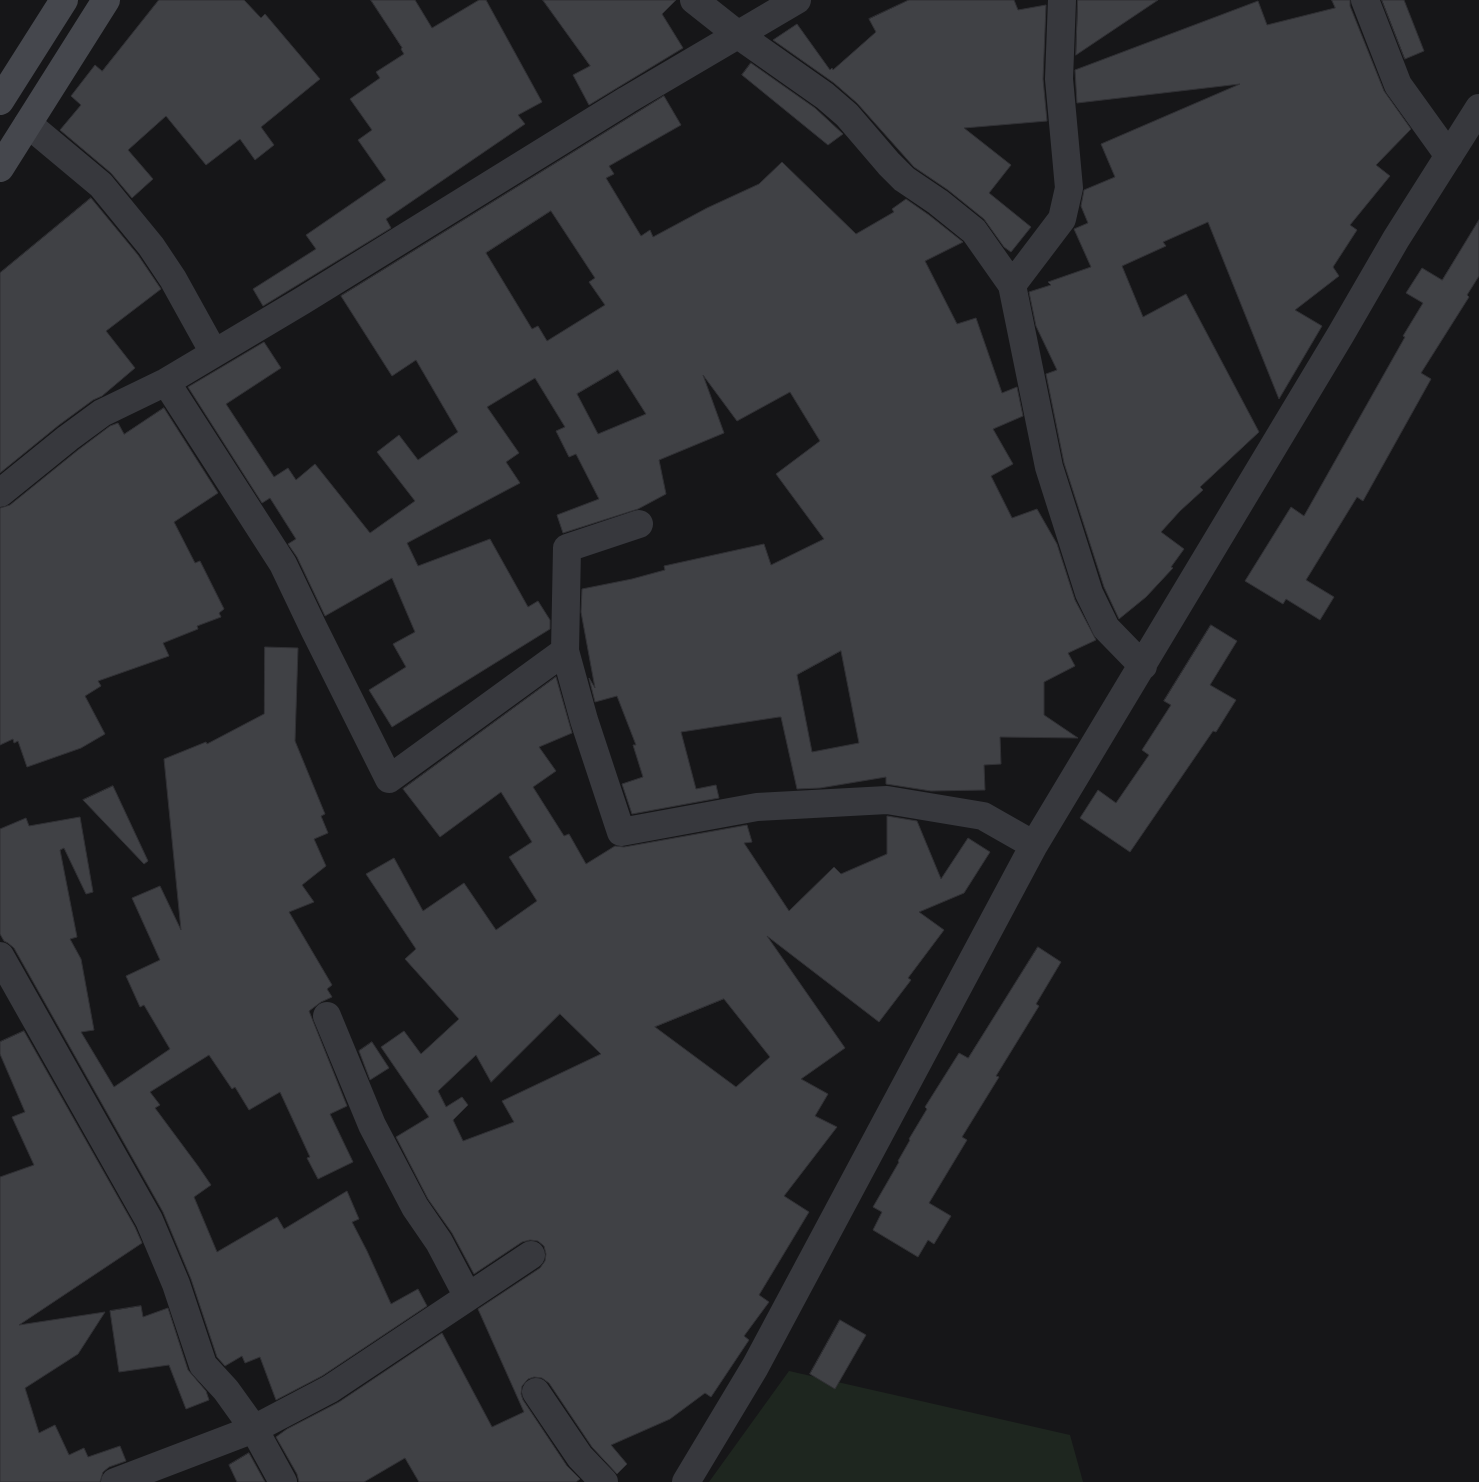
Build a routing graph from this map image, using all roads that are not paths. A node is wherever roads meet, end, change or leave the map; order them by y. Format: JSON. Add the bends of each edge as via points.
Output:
{"nodes":[{"id":1,"x":64,"y":0,"type":"edge"},
{"id":2,"x":106,"y":0,"type":"edge"},
{"id":3,"x":694,"y":0,"type":"edge"},
{"id":4,"x":797,"y":0,"type":"edge"},
{"id":5,"x":1062,"y":0,"type":"edge"},
{"id":6,"x":1365,"y":0,"type":"edge"},
{"id":7,"x":738,"y":34,"type":"junction"},
{"id":8,"x":0,"y":101,"type":"edge"},
{"id":9,"x":1479,"y":108,"type":"edge"},
{"id":10,"x":28,"y":124,"type":"junction"},
{"id":11,"x":1449,"y":156,"type":"junction"},
{"id":12,"x":0,"y":168,"type":"edge"},
{"id":13,"x":1012,"y":285,"type":"junction"},
{"id":14,"x":214,"y":353,"type":"junction"},
{"id":15,"x":166,"y":382,"type":"junction"},
{"id":16,"x":0,"y":493,"type":"edge"},
{"id":17,"x":639,"y":524,"type":"dead end"},
{"id":18,"x":565,"y":651,"type":"junction"},
{"id":19,"x":1143,"y":666,"type":"junction"},
{"id":20,"x":1034,"y":845,"type":"junction"},
{"id":21,"x":0,"y":956,"type":"edge"},
{"id":22,"x":327,"y":1016,"type":"dead end"},
{"id":23,"x":531,"y":1255,"type":"dead end"},
{"id":24,"x":468,"y":1297,"type":"junction"},
{"id":25,"x":536,"y":1392,"type":"dead end"},
{"id":26,"x":254,"y":1429,"type":"junction"},
{"id":27,"x":115,"y":1482,"type":"edge"},
{"id":28,"x":283,"y":1482,"type":"edge"},
{"id":29,"x":604,"y":1482,"type":"edge"},
{"id":30,"x":686,"y":1482,"type":"edge"}],
"edges":[{"from":1,"to":8,"type":"main road"},
{"from":2,"to":10,"type":"main road"},
{"from":3,"to":7,"type":"street"},
{"from":4,"to":7,"type":"street"},
{"from":5,"to":13,"type":"street","via":[[1059,78],[1069,188],[1062,220]]},
{"from":6,"to":11,"type":"street","via":[[1398,85]]},
{"from":7,"to":13,"type":"street","via":[[847,115],[904,179],[974,231]]},
{"from":7,"to":14,"type":"street"},
{"from":9,"to":11,"type":"street"},
{"from":10,"to":12,"type":"main road"},
{"from":10,"to":14,"type":"street","via":[[101,185],[151,246]]},
{"from":11,"to":19,"type":"street","via":[[1396,239]]},
{"from":13,"to":19,"type":"street","via":[[1049,467],[1089,593],[1106,628]]},
{"from":14,"to":15,"type":"street"},
{"from":15,"to":16,"type":"street","via":[[102,413]]},
{"from":15,"to":18,"type":"street","via":[[284,564],[389,779]]},
{"from":17,"to":18,"type":"street","via":[[567,548]]},
{"from":18,"to":20,"type":"street","via":[[621,832],[757,807],[887,800],[983,816]]},
{"from":19,"to":20,"type":"street"},
{"from":20,"to":30,"type":"street","via":[[755,1367]]},
{"from":21,"to":26,"type":"street","via":[[149,1220],[176,1284],[203,1365]]},
{"from":22,"to":24,"type":"street","via":[[372,1126]]},
{"from":23,"to":24,"type":"street"},
{"from":24,"to":26,"type":"street","via":[[330,1388]]},
{"from":25,"to":29,"type":"street","via":[[580,1457]]},
{"from":26,"to":27,"type":"street"},
{"from":26,"to":28,"type":"street"}]}
